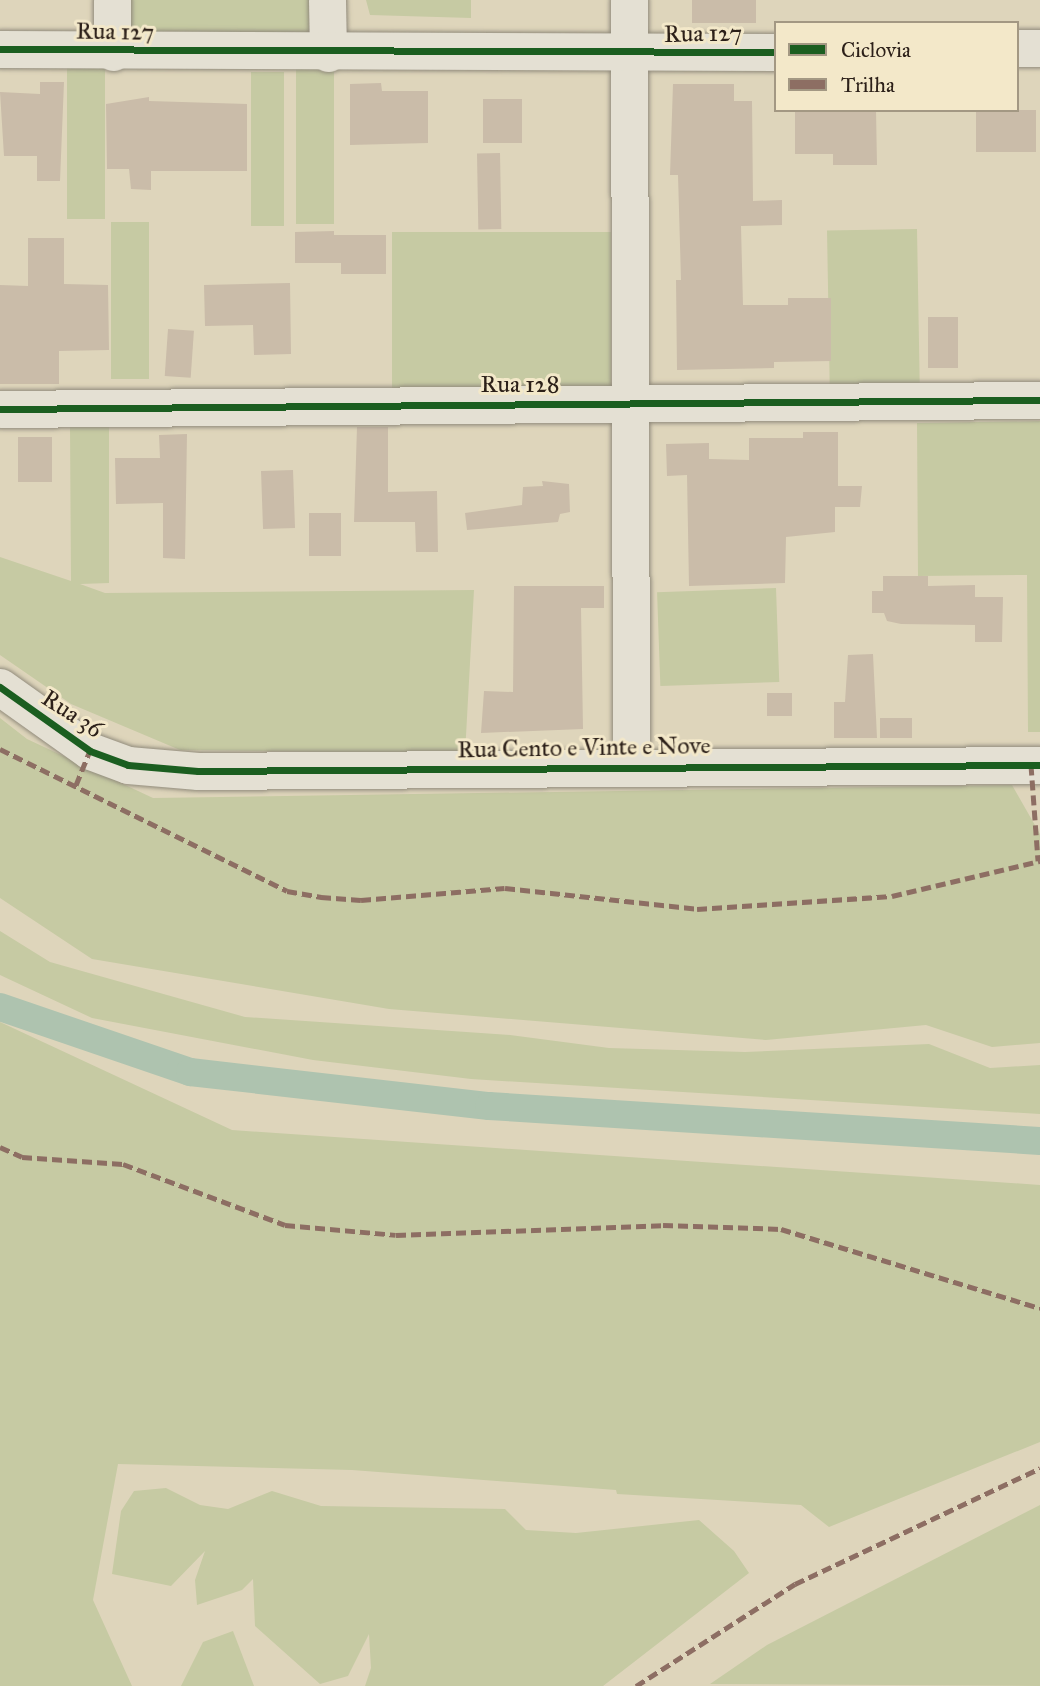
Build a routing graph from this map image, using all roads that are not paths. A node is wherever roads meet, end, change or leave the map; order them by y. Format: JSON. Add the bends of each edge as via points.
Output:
{"nodes":[{"id":1,"x":113,"y":0,"type":"edge"},
{"id":2,"x":327,"y":0,"type":"edge"},
{"id":3,"x":629,"y":0,"type":"edge"},
{"id":4,"x":1019,"y":48,"type":"edge"},
{"id":5,"x":1040,"y":48,"type":"edge"},
{"id":6,"x":0,"y":49,"type":"edge"},
{"id":7,"x":113,"y":52,"type":"junction"},
{"id":8,"x":774,"y":52,"type":"edge"},
{"id":9,"x":328,"y":53,"type":"junction"},
{"id":10,"x":629,"y":54,"type":"junction"},
{"id":11,"x":1040,"y":400,"type":"edge"},
{"id":12,"x":632,"y":404,"type":"junction"},
{"id":13,"x":0,"y":409,"type":"edge"},
{"id":14,"x":0,"y":687,"type":"edge"},
{"id":15,"x":128,"y":765,"type":"joint"},
{"id":16,"x":631,"y":765,"type":"junction"},
{"id":17,"x":1040,"y":765,"type":"edge"}],
"edges":[{"from":1,"to":7,"type":"street","name":"Rua 127"},
{"from":2,"to":9,"type":"street"},
{"from":3,"to":10,"type":"street"},
{"from":4,"to":5,"type":"street"},
{"from":6,"to":7,"type":"street","name":"Rua 127"},
{"from":7,"to":9,"type":"street","name":"Rua 127"},
{"from":8,"to":10,"type":"street","name":"Rua 127"},
{"from":9,"to":10,"type":"street","name":"Rua 127"},
{"from":10,"to":12,"type":"street"},
{"from":11,"to":12,"type":"street","name":"Rua 128"},
{"from":12,"to":13,"type":"street","name":"Rua 128"},
{"from":12,"to":16,"type":"street"},
{"from":14,"to":15,"type":"street","name":"Rua 36","via":[[90,751]]},
{"from":15,"to":16,"type":"street","name":"Rua Cento e Vinte e Nove","via":[[198,771]]},
{"from":16,"to":17,"type":"street","name":"Rua Cento e Vinte e Nove"}]}
